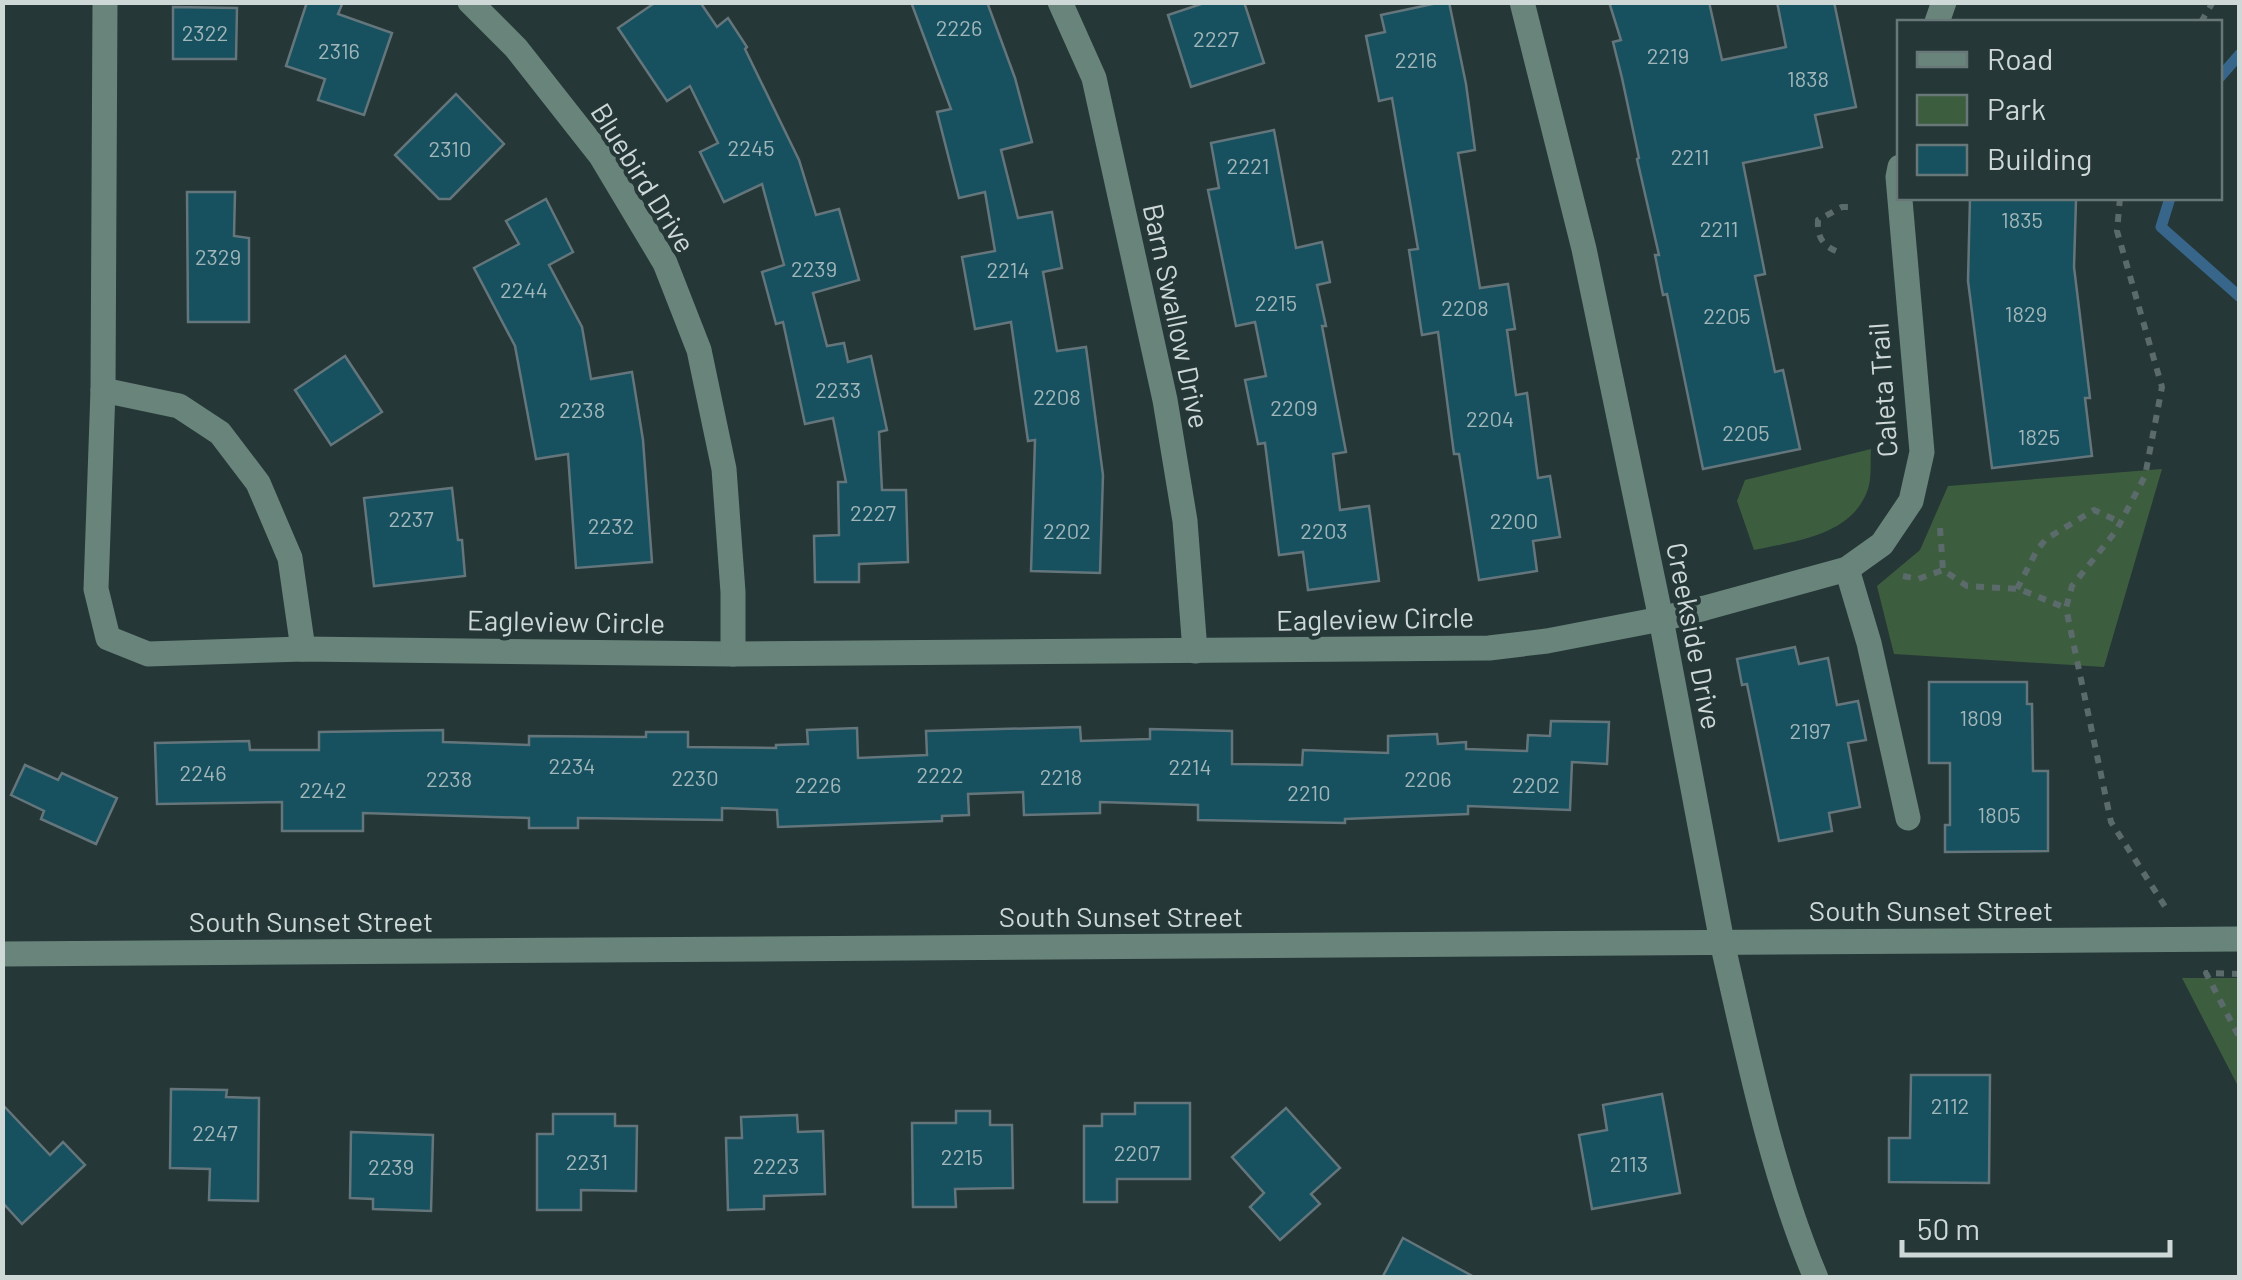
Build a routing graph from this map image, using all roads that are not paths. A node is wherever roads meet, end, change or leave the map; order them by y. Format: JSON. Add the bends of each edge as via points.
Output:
{"nodes":[{"id":1,"x":105,"y":2,"type":"edge"},
{"id":2,"x":470,"y":2,"type":"edge"},
{"id":3,"x":1060,"y":2,"type":"edge"},
{"id":4,"x":1522,"y":2,"type":"edge"},
{"id":5,"x":1900,"y":200,"type":"edge"},
{"id":6,"x":102,"y":390,"type":"junction"},
{"id":7,"x":1847,"y":569,"type":"junction"},
{"id":8,"x":1661,"y":619,"type":"junction"},
{"id":9,"x":303,"y":650,"type":"junction"},
{"id":10,"x":1195,"y":651,"type":"junction"},
{"id":11,"x":733,"y":654,"type":"junction"},
{"id":12,"x":1908,"y":818,"type":"dead end"},
{"id":13,"x":2240,"y":939,"type":"edge"},
{"id":14,"x":1722,"y":942,"type":"junction"},
{"id":15,"x":2,"y":954,"type":"edge"},
{"id":16,"x":1816,"y":1278,"type":"edge"}],
"edges":[{"from":1,"to":6,"type":"street","name":"Eagleview Circle"},
{"from":2,"to":11,"type":"street","name":"Bluebird Drive","via":[[516,48],[601,156],[665,263],[699,350],[724,469]]},
{"from":3,"to":10,"type":"street","name":"Barn Swallow Drive","via":[[1094,78],[1165,400],[1185,521]]},
{"from":4,"to":8,"type":"street","name":"Creekside Drive","via":[[1582,238]]},
{"from":5,"to":7,"type":"street","name":"Caleta Trail","via":[[1922,452],[1911,501],[1882,544]]},
{"from":6,"to":9,"type":"street","via":[[179,406],[220,433],[258,483],[290,558]]},
{"from":6,"to":9,"type":"street","name":"Eagleview Circle","via":[[96,589],[108,638],[148,654]]},
{"from":7,"to":8,"type":"street","name":"Caleta Trail"},
{"from":7,"to":12,"type":"street"},
{"from":8,"to":10,"type":"street","name":"Eagleview Circle","via":[[1489,648]]},
{"from":8,"to":14,"type":"street","name":"Creekside Drive"},
{"from":9,"to":11,"type":"street","name":"Eagleview Circle"},
{"from":10,"to":11,"type":"street","name":"Eagleview Circle"},
{"from":13,"to":14,"type":"street","name":"South Sunset Street"},
{"from":14,"to":15,"type":"street","name":"South Sunset Street"},
{"from":14,"to":16,"type":"street","name":"Creekside Drive","via":[[1797,1234]]}]}
